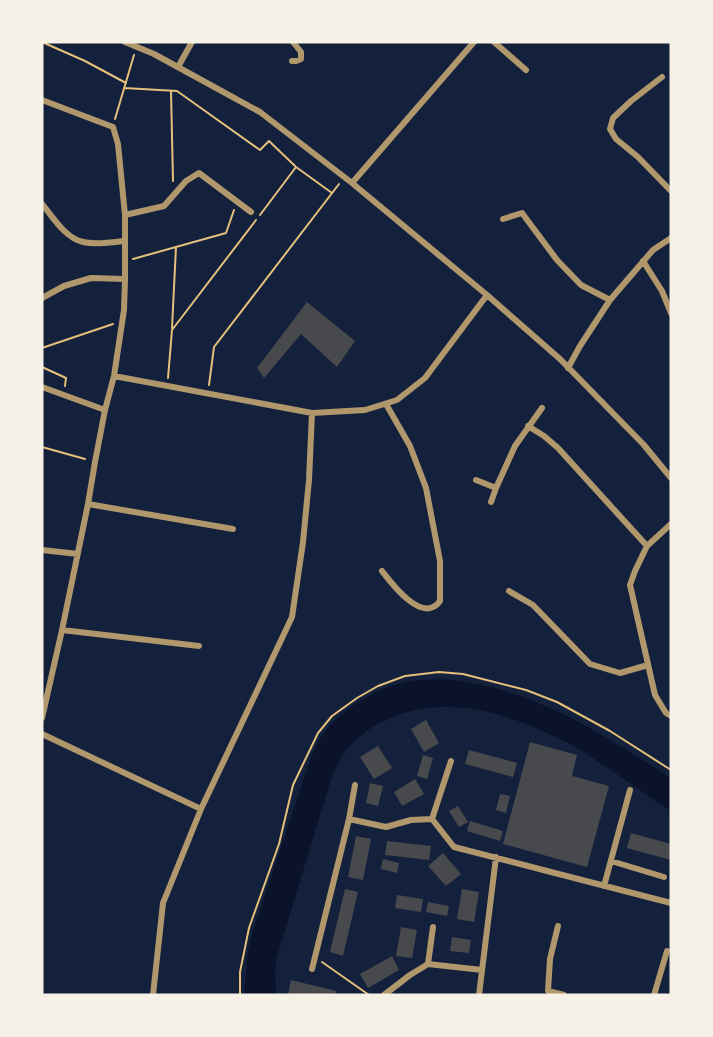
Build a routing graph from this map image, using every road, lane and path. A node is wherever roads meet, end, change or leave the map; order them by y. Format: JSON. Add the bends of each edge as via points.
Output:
{"nodes":[{"id":1,"x":42,"y":42,"type":"edge"},
{"id":2,"x":125,"y":42,"type":"edge"},
{"id":3,"x":192,"y":42,"type":"edge"},
{"id":4,"x":293,"y":42,"type":"edge"},
{"id":5,"x":474,"y":42,"type":"edge"},
{"id":6,"x":494,"y":42,"type":"edge"},
{"id":7,"x":136,"y":47,"type":"junction"},
{"id":8,"x":292,"y":61,"type":"dead end"},
{"id":9,"x":178,"y":67,"type":"junction"},
{"id":10,"x":526,"y":70,"type":"dead end"},
{"id":11,"x":663,"y":78,"type":"dead end"},
{"id":12,"x":126,"y":83,"type":"junction"},
{"id":13,"x":124,"y":88,"type":"junction"},
{"id":14,"x":171,"y":91,"type":"junction"},
{"id":15,"x":42,"y":100,"type":"edge"},
{"id":16,"x":113,"y":127,"type":"junction"},
{"id":17,"x":296,"y":167,"type":"junction"},
{"id":18,"x":345,"y":177,"type":"junction"},
{"id":19,"x":352,"y":183,"type":"junction"},
{"id":20,"x":671,"y":191,"type":"edge"},
{"id":21,"x":332,"y":193,"type":"junction"},
{"id":22,"x":174,"y":195,"type":"junction"},
{"id":23,"x":237,"y":202,"type":"junction"},
{"id":24,"x":42,"y":204,"type":"edge"},
{"id":25,"x":251,"y":212,"type":"dead end"},
{"id":26,"x":125,"y":215,"type":"junction"},
{"id":27,"x":503,"y":219,"type":"dead end"},
{"id":28,"x":671,"y":238,"type":"edge"},
{"id":29,"x":125,"y":241,"type":"junction"},
{"id":30,"x":176,"y":247,"type":"junction"},
{"id":31,"x":125,"y":261,"type":"junction"},
{"id":32,"x":643,"y":261,"type":"junction"},
{"id":33,"x":125,"y":279,"type":"junction"},
{"id":34,"x":487,"y":295,"type":"junction"},
{"id":35,"x":42,"y":298,"type":"edge"},
{"id":36,"x":610,"y":300,"type":"junction"},
{"id":37,"x":671,"y":313,"type":"edge"},
{"id":38,"x":122,"y":322,"type":"junction"},
{"id":39,"x":172,"y":330,"type":"junction"},
{"id":40,"x":42,"y":348,"type":"edge"},
{"id":41,"x":42,"y":367,"type":"edge"},
{"id":42,"x":568,"y":368,"type":"junction"},
{"id":43,"x":114,"y":376,"type":"junction"},
{"id":44,"x":168,"y":386,"type":"junction"},
{"id":45,"x":42,"y":387,"type":"edge"},
{"id":46,"x":208,"y":394,"type":"junction"},
{"id":47,"x":64,"y":395,"type":"junction"},
{"id":48,"x":386,"y":404,"type":"junction"},
{"id":49,"x":542,"y":408,"type":"dead end"},
{"id":50,"x":105,"y":410,"type":"junction"},
{"id":51,"x":312,"y":413,"type":"junction"},
{"id":52,"x":528,"y":426,"type":"junction"},
{"id":53,"x":42,"y":447,"type":"edge"},
{"id":54,"x":95,"y":462,"type":"junction"},
{"id":55,"x":671,"y":478,"type":"edge"},
{"id":56,"x":476,"y":480,"type":"dead end"},
{"id":57,"x":496,"y":488,"type":"junction"},
{"id":58,"x":491,"y":502,"type":"dead end"},
{"id":59,"x":88,"y":504,"type":"junction"},
{"id":60,"x":671,"y":524,"type":"edge"},
{"id":61,"x":233,"y":529,"type":"dead end"},
{"id":62,"x":647,"y":546,"type":"junction"},
{"id":63,"x":42,"y":550,"type":"edge"},
{"id":64,"x":78,"y":554,"type":"junction"},
{"id":65,"x":382,"y":571,"type":"dead end"},
{"id":66,"x":510,"y":591,"type":"dead end"},
{"id":67,"x":62,"y":630,"type":"junction"},
{"id":68,"x":199,"y":646,"type":"dead end"},
{"id":69,"x":648,"y":665,"type":"junction"},
{"id":70,"x":42,"y":681,"type":"edge"},
{"id":71,"x":50,"y":684,"type":"junction"},
{"id":72,"x":671,"y":716,"type":"edge"},
{"id":73,"x":42,"y":718,"type":"edge"},
{"id":74,"x":42,"y":734,"type":"edge"},
{"id":75,"x":451,"y":761,"type":"dead end"},
{"id":76,"x":671,"y":770,"type":"edge"},
{"id":77,"x":355,"y":785,"type":"dead end"},
{"id":78,"x":630,"y":790,"type":"dead end"},
{"id":79,"x":201,"y":809,"type":"junction"},
{"id":80,"x":349,"y":819,"type":"junction"},
{"id":81,"x":432,"y":819,"type":"junction"},
{"id":82,"x":496,"y":857,"type":"junction"},
{"id":83,"x":610,"y":861,"type":"junction"},
{"id":84,"x":664,"y":877,"type":"dead end"},
{"id":85,"x":604,"y":886,"type":"junction"},
{"id":86,"x":671,"y":903,"type":"edge"},
{"id":87,"x":558,"y":926,"type":"dead end"},
{"id":88,"x":434,"y":927,"type":"dead end"},
{"id":89,"x":667,"y":951,"type":"dead end"},
{"id":90,"x":315,"y":957,"type":"junction"},
{"id":91,"x":428,"y":964,"type":"junction"},
{"id":92,"x":312,"y":969,"type":"dead end"},
{"id":93,"x":482,"y":970,"type":"junction"},
{"id":94,"x":153,"y":995,"type":"edge"},
{"id":95,"x":240,"y":995,"type":"edge"},
{"id":96,"x":369,"y":995,"type":"edge"},
{"id":97,"x":384,"y":995,"type":"edge"},
{"id":98,"x":479,"y":995,"type":"edge"},
{"id":99,"x":564,"y":995,"type":"edge"},
{"id":100,"x":654,"y":995,"type":"edge"}],
"edges":[{"from":1,"to":12,"type":"path"},
{"from":2,"to":7,"type":"street"},
{"from":3,"to":9,"type":"street"},
{"from":4,"to":8,"type":"street","via":[[302,58]]},
{"from":5,"to":19,"type":"street"},
{"from":6,"to":10,"type":"street"},
{"from":7,"to":9,"type":"street"},
{"from":7,"to":12,"type":"path"},
{"from":9,"to":18,"type":"street","via":[[260,112]]},
{"from":11,"to":20,"type":"street","via":[[612,118],[610,129]]},
{"from":12,"to":13,"type":"path"},
{"from":13,"to":14,"type":"path"},
{"from":13,"to":16,"type":"path"},
{"from":14,"to":17,"type":"path","via":[[177,91],[260,150],[269,141]]},
{"from":14,"to":22,"type":"path"},
{"from":15,"to":16,"type":"street"},
{"from":16,"to":26,"type":"street"},
{"from":17,"to":21,"type":"path"},
{"from":17,"to":39,"type":"path"},
{"from":18,"to":19,"type":"street"},
{"from":18,"to":21,"type":"path"},
{"from":19,"to":34,"type":"street"},
{"from":21,"to":46,"type":"path","via":[[214,347]]},
{"from":22,"to":23,"type":"street","via":[[199,172]]},
{"from":22,"to":26,"type":"street","via":[[164,206]]},
{"from":23,"to":25,"type":"street"},
{"from":23,"to":30,"type":"path","via":[[226,233]]},
{"from":24,"to":29,"type":"street","via":[[61,227],[83,242]]},
{"from":26,"to":29,"type":"street"},
{"from":27,"to":36,"type":"street","via":[[522,213],[556,260],[581,285]]},
{"from":28,"to":32,"type":"street"},
{"from":29,"to":31,"type":"street"},
{"from":30,"to":31,"type":"path"},
{"from":30,"to":39,"type":"path"},
{"from":31,"to":33,"type":"street"},
{"from":32,"to":36,"type":"street"},
{"from":32,"to":37,"type":"street"},
{"from":33,"to":35,"type":"street","via":[[91,278]]},
{"from":33,"to":38,"type":"street"},
{"from":34,"to":42,"type":"street"},
{"from":34,"to":48,"type":"street","via":[[425,378]]},
{"from":36,"to":42,"type":"street"},
{"from":38,"to":40,"type":"path"},
{"from":38,"to":43,"type":"street"},
{"from":39,"to":44,"type":"path"},
{"from":41,"to":47,"type":"path","via":[[66,378]]},
{"from":42,"to":55,"type":"street"},
{"from":43,"to":44,"type":"street"},
{"from":43,"to":50,"type":"street"},
{"from":44,"to":46,"type":"street"},
{"from":45,"to":47,"type":"street"},
{"from":46,"to":51,"type":"street"},
{"from":47,"to":50,"type":"street"},
{"from":48,"to":51,"type":"street","via":[[365,410]]},
{"from":48,"to":65,"type":"street","via":[[410,446],[426,488],[440,561],[440,600],[431,608],[420,607],[398,591]]},
{"from":49,"to":52,"type":"street"},
{"from":50,"to":54,"type":"street"},
{"from":51,"to":79,"type":"street","via":[[303,542],[292,617]]},
{"from":52,"to":57,"type":"street"},
{"from":52,"to":62,"type":"street","via":[[558,448]]},
{"from":53,"to":54,"type":"path"},
{"from":54,"to":59,"type":"street"},
{"from":56,"to":57,"type":"street"},
{"from":57,"to":58,"type":"street"},
{"from":59,"to":61,"type":"street"},
{"from":59,"to":64,"type":"street"},
{"from":60,"to":62,"type":"street"},
{"from":62,"to":69,"type":"street","via":[[630,585]]},
{"from":63,"to":64,"type":"street"},
{"from":64,"to":67,"type":"street"},
{"from":66,"to":69,"type":"street","via":[[533,605],[590,664],[620,673]]},
{"from":67,"to":68,"type":"street"},
{"from":67,"to":71,"type":"street"},
{"from":69,"to":72,"type":"street","via":[[655,695]]},
{"from":70,"to":71,"type":"street"},
{"from":71,"to":73,"type":"street"},
{"from":74,"to":79,"type":"street"},
{"from":75,"to":81,"type":"street"},
{"from":76,"to":95,"type":"path","via":[[610,731],[526,690],[440,672],[405,676],[378,686],[332,716],[318,734],[293,785],[279,844],[243,950]]},
{"from":77,"to":80,"type":"street"},
{"from":78,"to":83,"type":"street"},
{"from":79,"to":94,"type":"street","via":[[163,903]]},
{"from":80,"to":81,"type":"street","via":[[386,827]]},
{"from":80,"to":90,"type":"street"},
{"from":81,"to":82,"type":"street","via":[[454,846]]},
{"from":82,"to":85,"type":"street"},
{"from":82,"to":93,"type":"street"},
{"from":83,"to":84,"type":"street"},
{"from":83,"to":85,"type":"street"},
{"from":85,"to":86,"type":"street"},
{"from":87,"to":99,"type":"street","via":[[548,991]]},
{"from":88,"to":91,"type":"street"},
{"from":89,"to":100,"type":"street"},
{"from":90,"to":92,"type":"street"},
{"from":90,"to":96,"type":"path"},
{"from":91,"to":93,"type":"street"},
{"from":91,"to":97,"type":"street"},
{"from":93,"to":98,"type":"street"}]}
